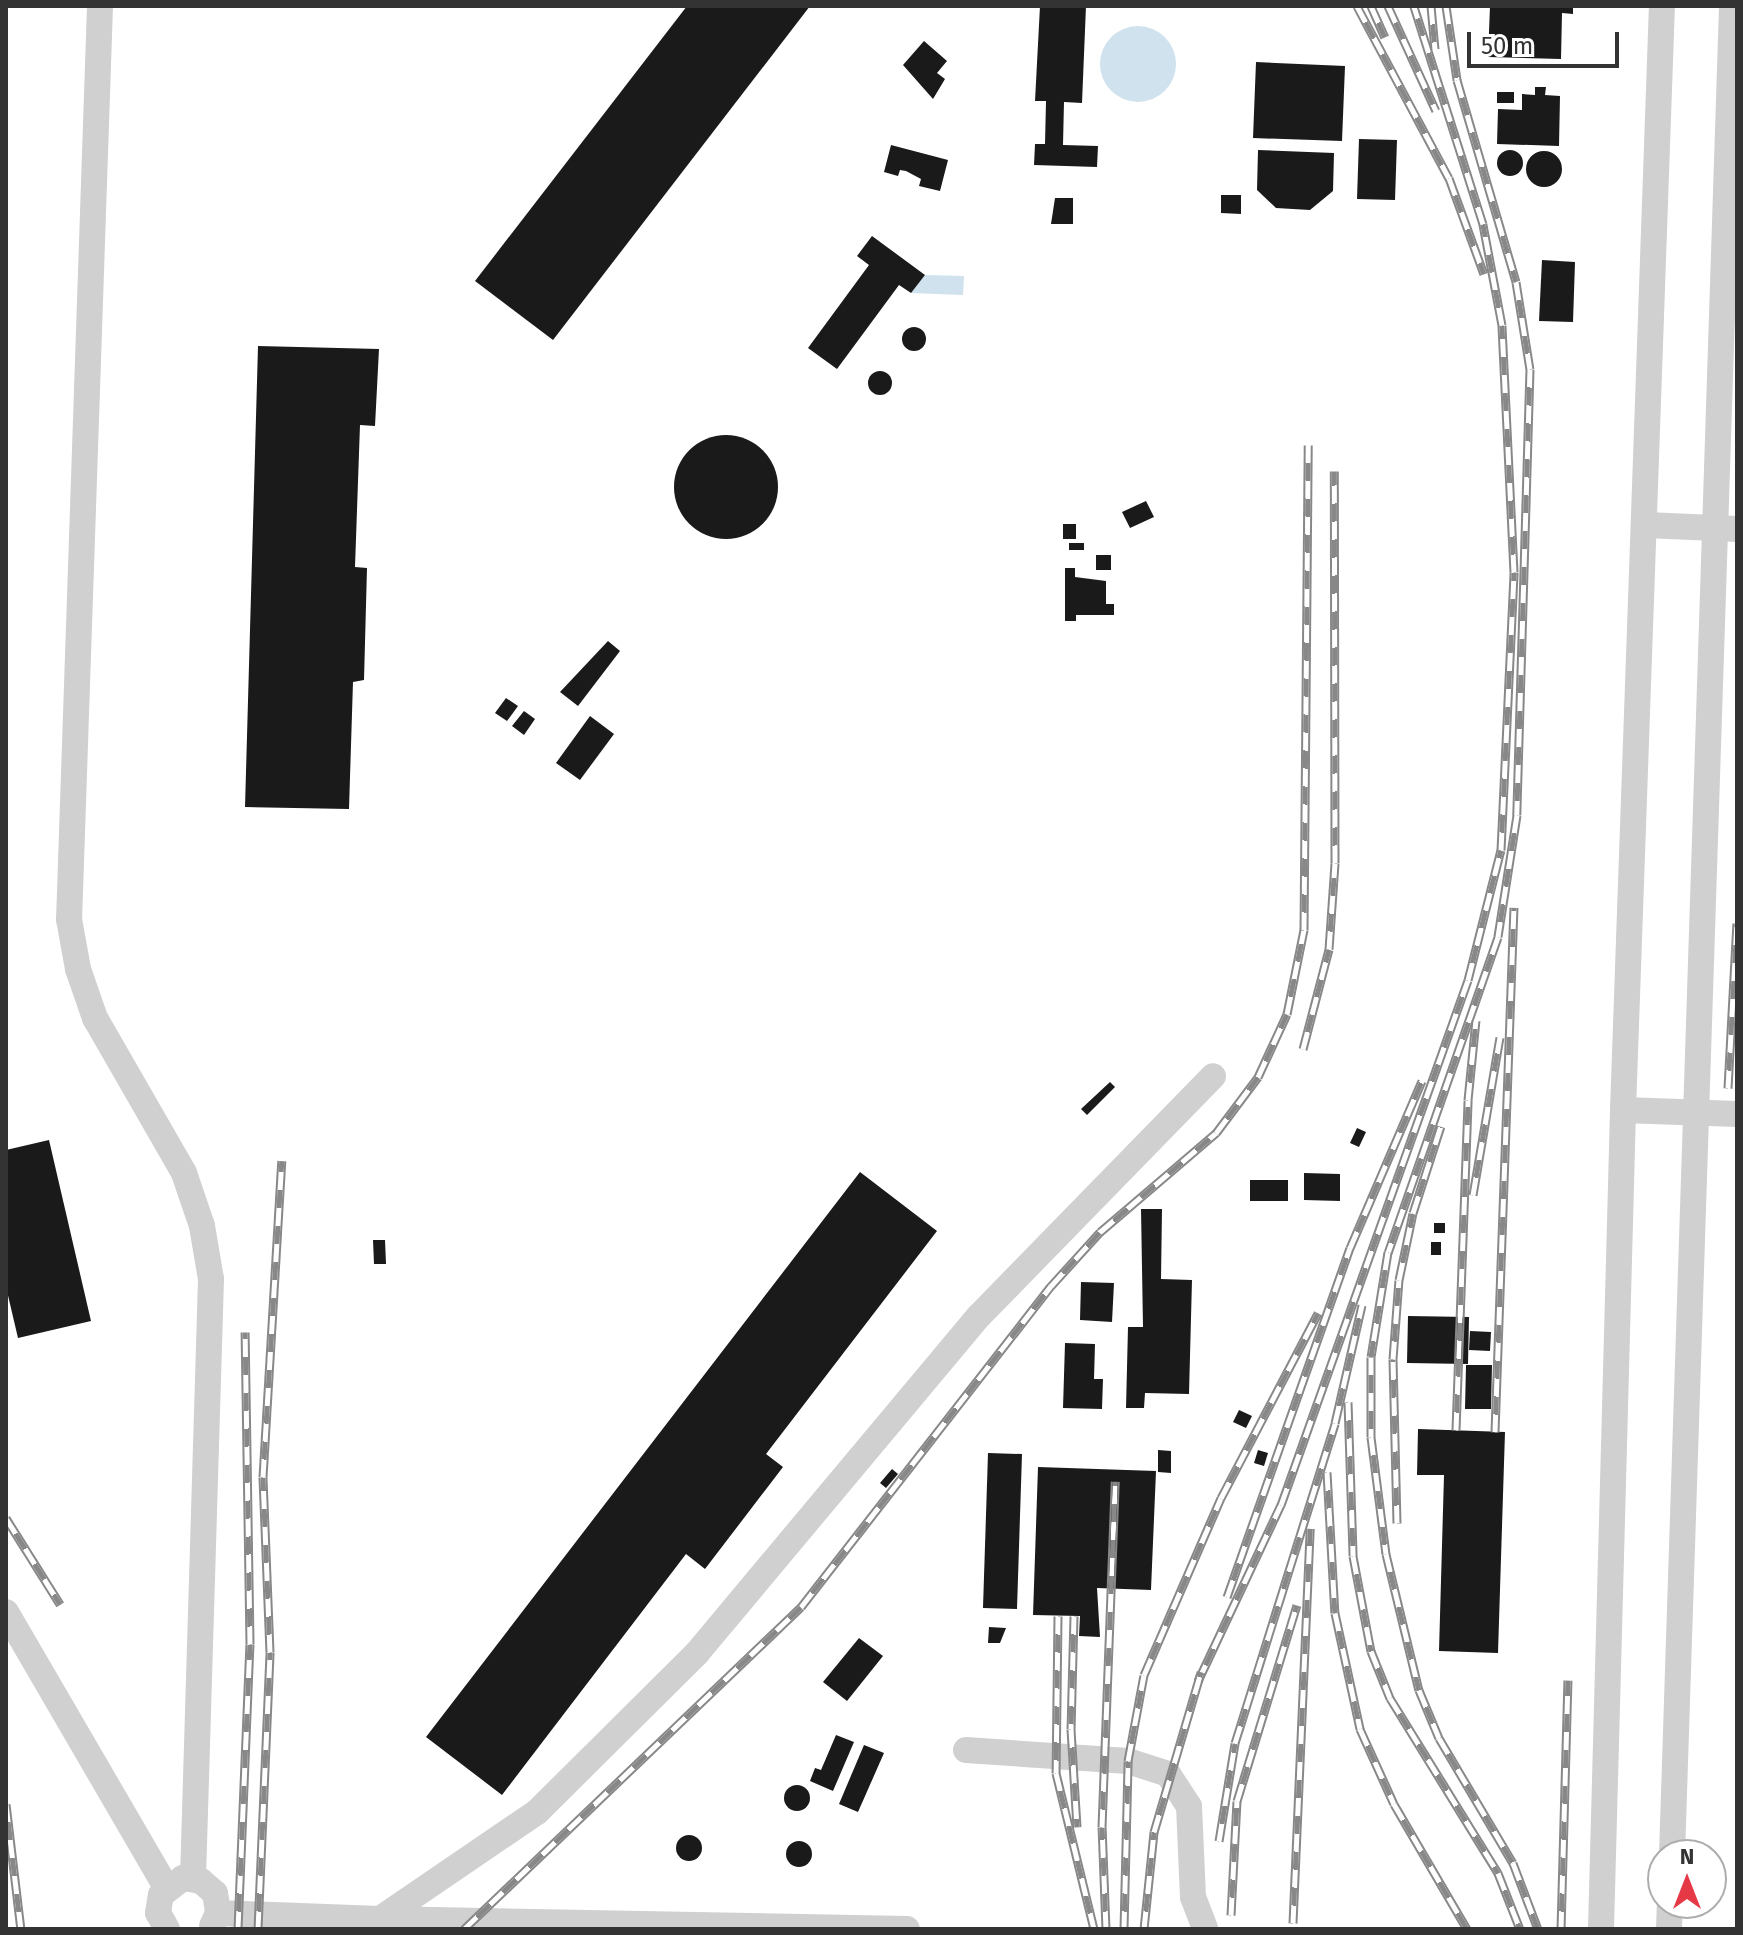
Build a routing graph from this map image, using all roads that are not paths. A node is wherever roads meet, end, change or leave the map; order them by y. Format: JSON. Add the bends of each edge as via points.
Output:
{"nodes":[{"id":1,"x":100,"y":6,"type":"edge"},
{"id":2,"x":1662,"y":6,"type":"edge"},
{"id":3,"x":1732,"y":6,"type":"edge"},
{"id":4,"x":1646,"y":525,"type":"junction"},
{"id":5,"x":1727,"y":528,"type":"edge"},
{"id":6,"x":1213,"y":1076,"type":"dead end"},
{"id":7,"x":1623,"y":1110,"type":"junction"},
{"id":8,"x":1695,"y":1112,"type":"junction"},
{"id":9,"x":1737,"y":1114,"type":"edge"},
{"id":10,"x":6,"y":1612,"type":"edge"},
{"id":11,"x":966,"y":1750,"type":"dead end"},
{"id":12,"x":1672,"y":1839,"type":"edge"},
{"id":13,"x":193,"y":1878,"type":"junction"},
{"id":14,"x":166,"y":1887,"type":"junction"},
{"id":15,"x":380,"y":1919,"type":"junction"},
{"id":16,"x":214,"y":1921,"type":"edge"},
{"id":17,"x":167,"y":1929,"type":"edge"},
{"id":18,"x":907,"y":1929,"type":"edge"},
{"id":19,"x":1205,"y":1929,"type":"edge"},
{"id":20,"x":1601,"y":1929,"type":"edge"}],
"edges":[{"from":1,"to":13,"type":"lane","via":[[69,919],[95,1018],[184,1173],[202,1226],[211,1279]]},
{"from":2,"to":4,"type":"lane"},
{"from":3,"to":5,"type":"lane"},
{"from":4,"to":5,"type":"lane"},
{"from":4,"to":7,"type":"lane"},
{"from":5,"to":8,"type":"lane"},
{"from":6,"to":15,"type":"lane","via":[[979,1316],[784,1553],[618,1736],[528,1819]]},
{"from":7,"to":8,"type":"lane"},
{"from":7,"to":20,"type":"lane"},
{"from":8,"to":9,"type":"lane"},
{"from":8,"to":12,"type":"lane"},
{"from":10,"to":14,"type":"lane"},
{"from":11,"to":19,"type":"lane","via":[[1128,1761],[1168,1774],[1189,1806],[1193,1897]]},
{"from":13,"to":14,"type":"lane"},
{"from":13,"to":16,"type":"lane","via":[[215,1893]]},
{"from":14,"to":17,"type":"lane","via":[[158,1913]]},
{"from":15,"to":16,"type":"lane"},
{"from":15,"to":18,"type":"lane"}]}
